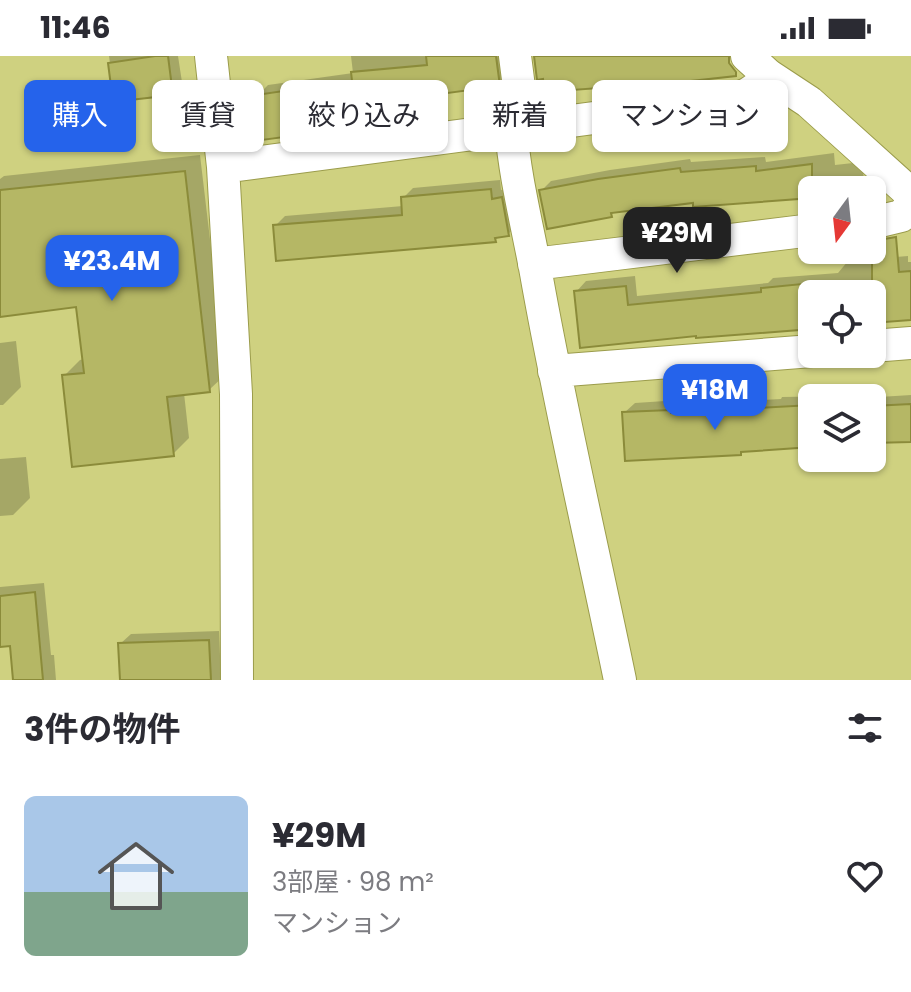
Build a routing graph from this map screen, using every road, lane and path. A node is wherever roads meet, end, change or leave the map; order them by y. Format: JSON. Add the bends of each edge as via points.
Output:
{"nodes":[{"id":1,"x":211,"y":56,"type":"edge"},
{"id":2,"x":515,"y":56,"type":"edge"},
{"id":3,"x":758,"y":66,"type":"edge"},
{"id":4,"x":516,"y":80,"type":"edge"},
{"id":5,"x":576,"y":120,"type":"edge"},
{"id":6,"x":464,"y":135,"type":"edge"},
{"id":7,"x":516,"y":152,"type":"edge"},
{"id":8,"x":223,"y":167,"type":"junction"},
{"id":9,"x":911,"y":194,"type":"edge"},
{"id":10,"x":911,"y":207,"type":"edge"},
{"id":11,"x":886,"y":220,"type":"edge"},
{"id":12,"x":798,"y":232,"type":"edge"},
{"id":13,"x":534,"y":264,"type":"junction"},
{"id":14,"x":911,"y":343,"type":"edge"},
{"id":15,"x":886,"y":345,"type":"edge"},
{"id":16,"x":798,"y":352,"type":"edge"},
{"id":17,"x":554,"y":371,"type":"junction"},
{"id":18,"x":237,"y":680,"type":"edge"},
{"id":19,"x":620,"y":680,"type":"edge"}],
"edges":[{"from":1,"to":8,"type":"street"},
{"from":2,"to":4,"type":"street"},
{"from":3,"to":5,"type":"street","via":[[760,85],[744,97]]},
{"from":3,"to":9,"type":"street","via":[[809,102]]},
{"from":6,"to":8,"type":"street"},
{"from":7,"to":13,"type":"street","via":[[514,168]]},
{"from":8,"to":18,"type":"street","via":[[236,394]]},
{"from":10,"to":11,"type":"street"},
{"from":12,"to":13,"type":"street"},
{"from":13,"to":17,"type":"street"},
{"from":14,"to":15,"type":"street"},
{"from":16,"to":17,"type":"street"},
{"from":17,"to":19,"type":"street"}]}
